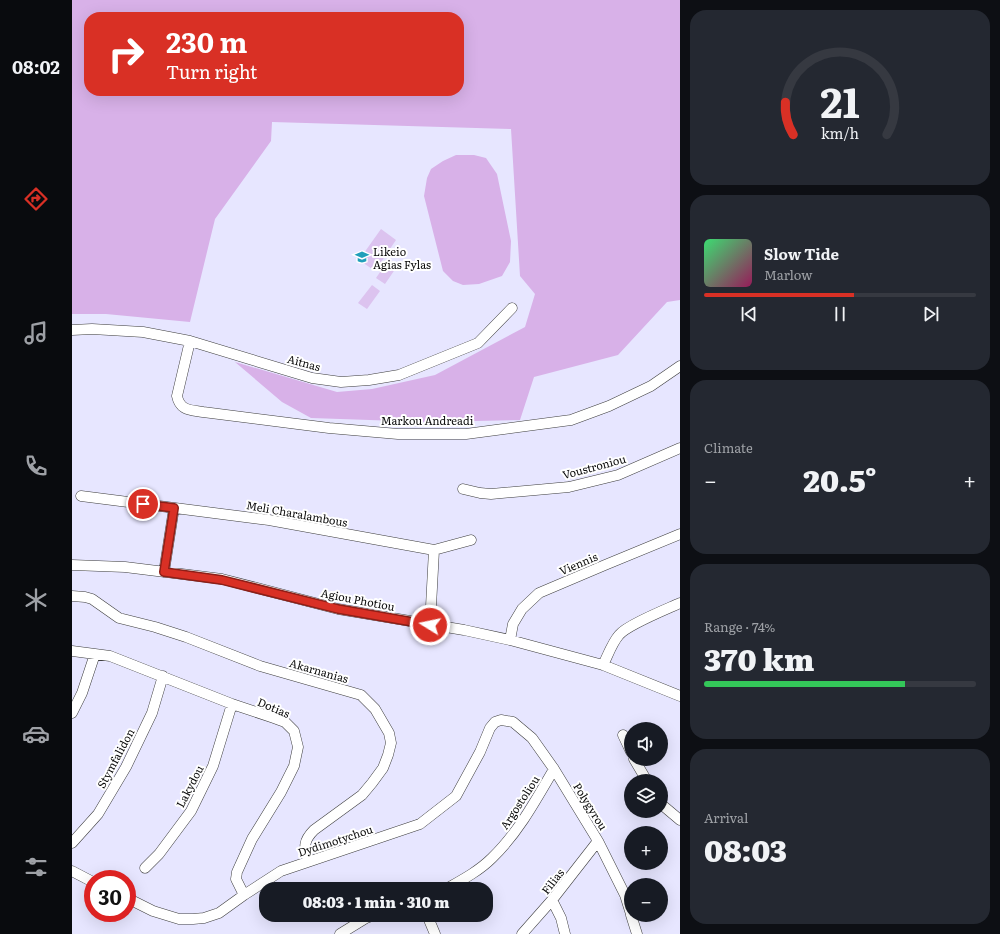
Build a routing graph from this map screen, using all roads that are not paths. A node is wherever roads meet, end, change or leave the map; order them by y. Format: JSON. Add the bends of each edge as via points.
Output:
{"nodes":[{"id":1,"x":512,"y":308,"type":"dead end"},
{"id":2,"x":72,"y":330,"type":"edge"},
{"id":3,"x":190,"y":341,"type":"junction"},
{"id":4,"x":680,"y":366,"type":"edge"},
{"id":5,"x":680,"y":448,"type":"edge"},
{"id":6,"x":463,"y":489,"type":"dead end"},
{"id":7,"x":81,"y":496,"type":"dead end"},
{"id":8,"x":174,"y":508,"type":"junction"},
{"id":9,"x":680,"y":534,"type":"edge"},
{"id":10,"x":471,"y":540,"type":"dead end"},
{"id":11,"x":434,"y":550,"type":"junction"},
{"id":12,"x":72,"y":565,"type":"edge"},
{"id":13,"x":164,"y":572,"type":"junction"},
{"id":14,"x":72,"y":596,"type":"edge"},
{"id":15,"x":680,"y":603,"type":"edge"},
{"id":16,"x":430,"y":625,"type":"junction"},
{"id":17,"x":510,"y":640,"type":"junction"},
{"id":18,"x":72,"y":651,"type":"edge"},
{"id":19,"x":95,"y":654,"type":"junction"},
{"id":20,"x":603,"y":665,"type":"junction"},
{"id":21,"x":163,"y":676,"type":"junction"},
{"id":22,"x":680,"y":696,"type":"edge"},
{"id":23,"x":232,"y":704,"type":"junction"},
{"id":24,"x":72,"y":713,"type":"edge"},
{"id":25,"x":513,"y":722,"type":"joint"},
{"id":26,"x":554,"y":769,"type":"junction"},
{"id":27,"x":668,"y":810,"type":"edge"},
{"id":28,"x":680,"y":820,"type":"edge"},
{"id":29,"x":598,"y":840,"type":"junction"},
{"id":30,"x":72,"y":843,"type":"edge"},
{"id":31,"x":308,"y":861,"type":"junction"},
{"id":32,"x":145,"y":868,"type":"dead end"},
{"id":33,"x":72,"y":871,"type":"edge"},
{"id":34,"x":84,"y":877,"type":"edge"},
{"id":35,"x":459,"y":882,"type":"edge"},
{"id":36,"x":624,"y":893,"type":"edge"},
{"id":37,"x":244,"y":895,"type":"junction"},
{"id":38,"x":552,"y":900,"type":"junction"},
{"id":39,"x":136,"y":902,"type":"edge"},
{"id":40,"x":360,"y":922,"type":"edge"},
{"id":41,"x":431,"y":922,"type":"edge"},
{"id":42,"x":633,"y":922,"type":"edge"},
{"id":43,"x":340,"y":934,"type":"edge"},
{"id":44,"x":435,"y":934,"type":"edge"},
{"id":45,"x":522,"y":934,"type":"edge"},
{"id":46,"x":565,"y":934,"type":"edge"},
{"id":47,"x":637,"y":934,"type":"edge"}],
"edges":[{"from":1,"to":3,"type":"street","name":"Aitnas","via":[[478,343],[399,375],[369,380],[341,382],[312,378]]},
{"from":2,"to":3,"type":"street","name":"Aitnas","via":[[143,332]]},
{"from":3,"to":4,"type":"street","name":"Markou Andreadi","via":[[177,396],[183,407],[203,412],[329,428],[398,434],[466,434],[571,420],[610,406],[650,386]]},
{"from":5,"to":6,"type":"street","name":"Voustroniou","via":[[618,474],[569,487],[491,494]]},
{"from":7,"to":8,"type":"street","name":"Meli Charalambous"},
{"from":8,"to":11,"type":"street","name":"Meli Charalambous","via":[[270,520]]},
{"from":8,"to":13,"type":"street"},
{"from":9,"to":17,"type":"street","name":"Viennis","via":[[539,593],[522,609],[513,624]]},
{"from":10,"to":11,"type":"street"},
{"from":11,"to":16,"type":"street"},
{"from":12,"to":13,"type":"street","name":"Agiou Photiou","via":[[125,567]]},
{"from":13,"to":16,"type":"street","name":"Agiou Photiou","via":[[222,580],[338,609]]},
{"from":14,"to":31,"type":"street","name":"Akarnanias","via":[[92,600],[119,618],[186,637],[260,666],[361,695],[375,709],[389,733],[391,743],[383,768],[362,795],[308,836],[305,848]]},
{"from":15,"to":20,"type":"street","via":[[619,634]]},
{"from":16,"to":17,"type":"street","name":"Agiou Photiou"},
{"from":17,"to":20,"type":"street","name":"Agiou Photiou"},
{"from":18,"to":19,"type":"street","name":"Dotias"},
{"from":19,"to":21,"type":"street","name":"Dotias","via":[[110,656]]},
{"from":19,"to":24,"type":"street","via":[[82,694]]},
{"from":20,"to":22,"type":"street","name":"Agiou Photiou"},
{"from":21,"to":23,"type":"street","name":"Dotias"},
{"from":21,"to":30,"type":"street","name":"Stymfalidon","via":[[152,713],[126,767],[98,814]]},
{"from":23,"to":32,"type":"street","name":"Lakydou","via":[[213,766],[191,811],[159,854]]},
{"from":23,"to":37,"type":"street","name":"Dotias","via":[[285,722],[294,731],[298,747],[294,766],[252,839],[237,872],[236,880]]},
{"from":25,"to":26,"type":"street","name":"Polygyrou","via":[[532,738]]},
{"from":25,"to":31,"type":"street","name":"Dydimotychou","via":[[495,722],[456,796],[420,824]]},
{"from":26,"to":29,"type":"street","name":"Polygyrou"},
{"from":26,"to":35,"type":"street","name":"Argostoliou","via":[[515,833],[492,859]]},
{"from":27,"to":28,"type":"street"},
{"from":29,"to":36,"type":"street","name":"Polygyrou"},
{"from":29,"to":38,"type":"street","name":"Filias"},
{"from":31,"to":37,"type":"street","name":"Dydimotychou","via":[[281,871]]},
{"from":33,"to":34,"type":"street"},
{"from":37,"to":39,"type":"street","name":"Dydimotychou","via":[[219,913],[193,920],[179,919]]},
{"from":38,"to":45,"type":"street","name":"Filias"},
{"from":38,"to":46,"type":"street"},
{"from":40,"to":43,"type":"street"},
{"from":41,"to":44,"type":"street"},
{"from":42,"to":47,"type":"street","name":"Polygyrou"}]}
